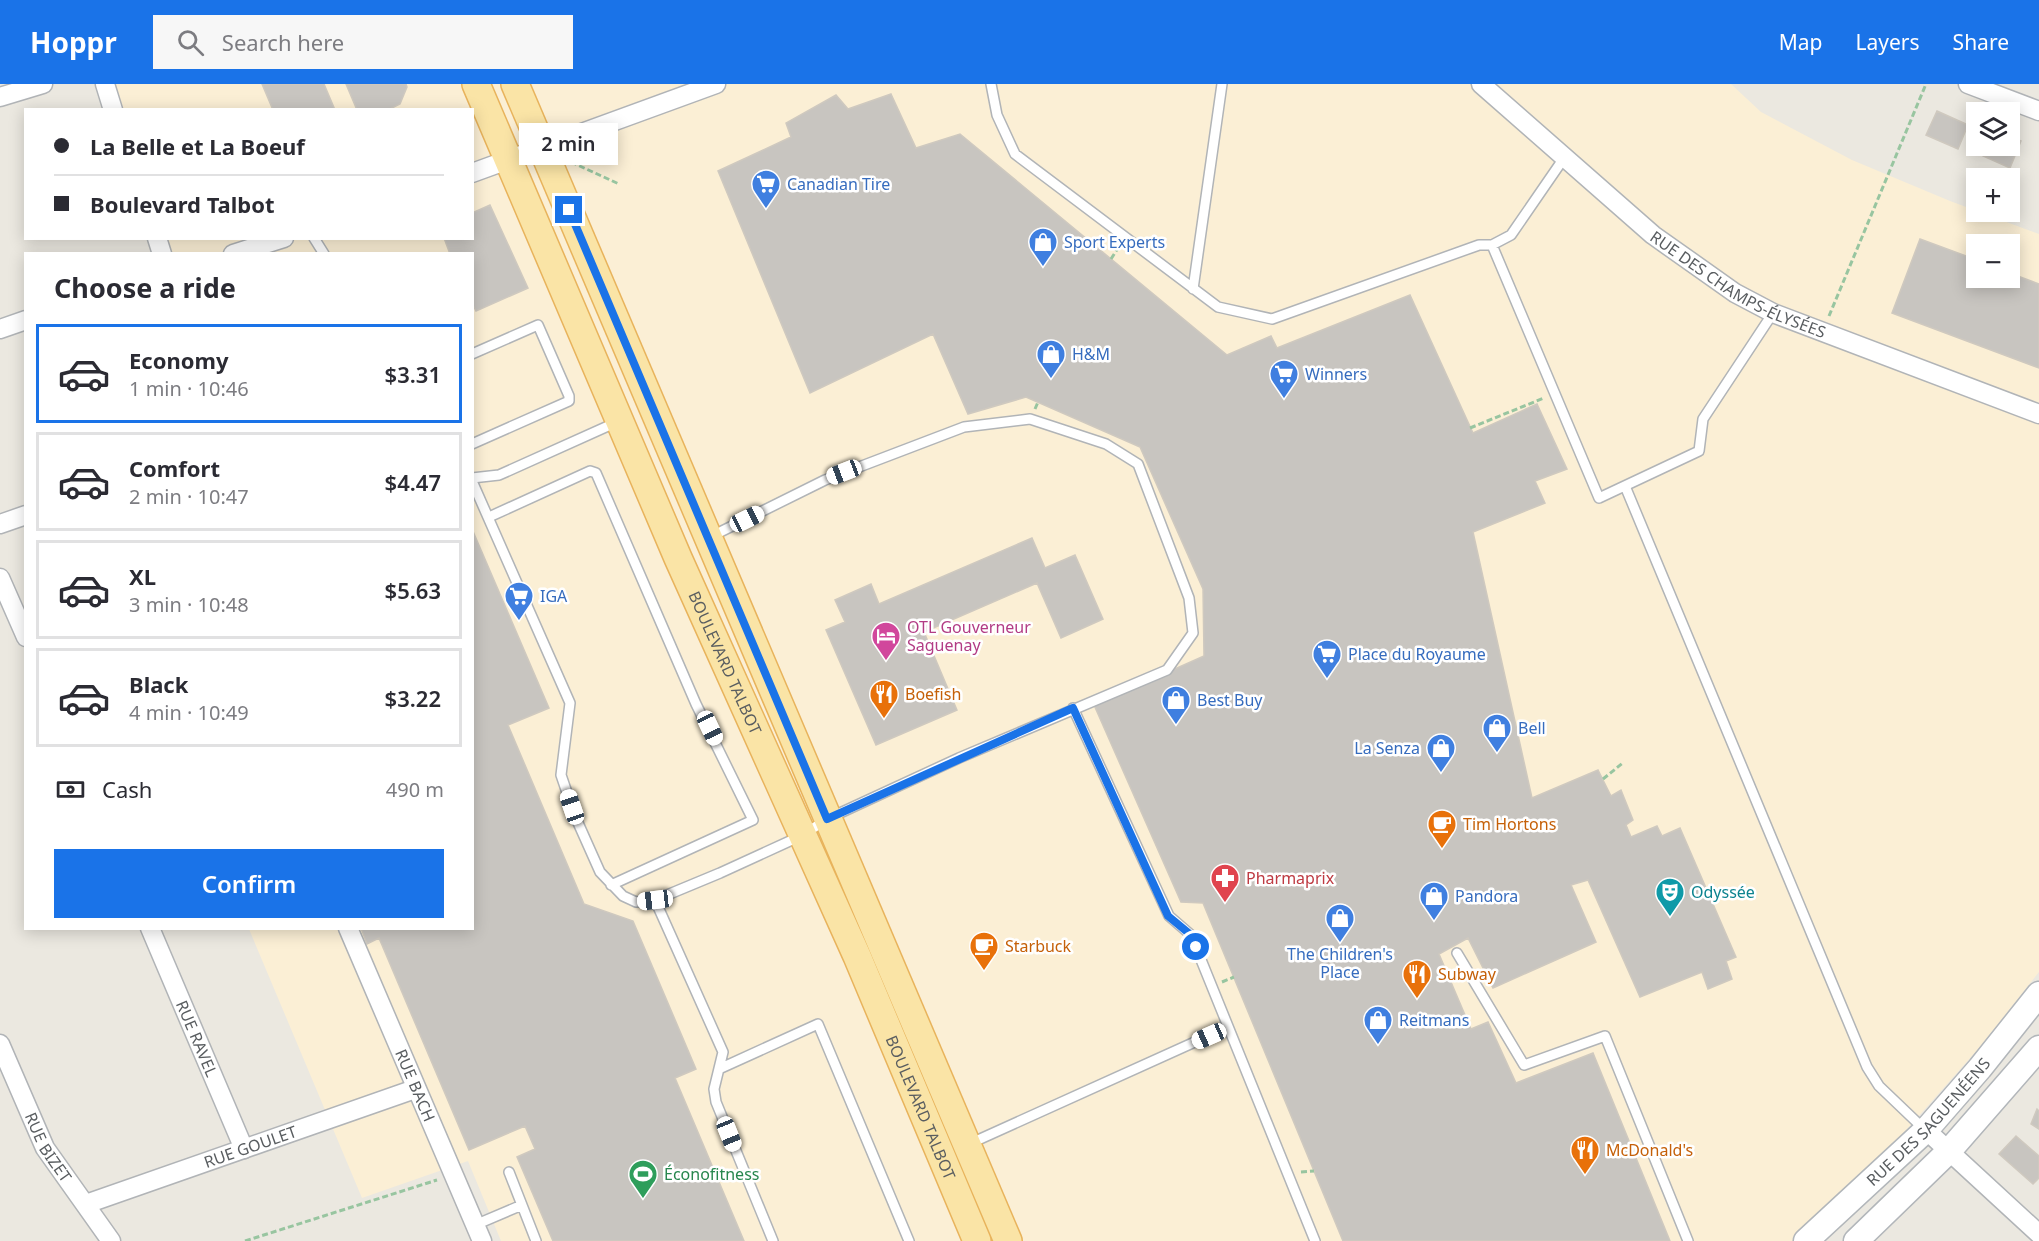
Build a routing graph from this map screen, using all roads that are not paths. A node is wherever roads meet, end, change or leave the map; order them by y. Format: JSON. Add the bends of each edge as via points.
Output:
{"nodes":[{"id":1,"x":43,"y":84,"type":"edge"},
{"id":2,"x":105,"y":84,"type":"edge"},
{"id":3,"x":477,"y":84,"type":"edge"},
{"id":4,"x":515,"y":84,"type":"edge"},
{"id":5,"x":716,"y":84,"type":"edge"},
{"id":6,"x":991,"y":84,"type":"edge"},
{"id":7,"x":1222,"y":84,"type":"edge"},
{"id":8,"x":1481,"y":84,"type":"edge"},
{"id":9,"x":1968,"y":84,"type":"edge"},
{"id":10,"x":0,"y":97,"type":"edge"},
{"id":11,"x":112,"y":108,"type":"edge"},
{"id":12,"x":2039,"y":111,"type":"edge"},
{"id":13,"x":542,"y":148,"type":"junction"},
{"id":14,"x":1564,"y":159,"type":"junction"},
{"id":15,"x":507,"y":161,"type":"junction"},
{"id":16,"x":474,"y":172,"type":"edge"},
{"id":17,"x":278,"y":240,"type":"edge"},
{"id":18,"x":1492,"y":245,"type":"junction"},
{"id":19,"x":244,"y":252,"type":"edge"},
{"id":20,"x":1192,"y":289,"type":"junction"},
{"id":21,"x":1773,"y":313,"type":"junction"},
{"id":22,"x":24,"y":321,"type":"edge"},
{"id":23,"x":0,"y":329,"type":"edge"},
{"id":24,"x":475,"y":352,"type":"edge"},
{"id":25,"x":2039,"y":414,"type":"edge"},
{"id":26,"x":619,"y":421,"type":"junction"},
{"id":27,"x":474,"y":443,"type":"edge"},
{"id":28,"x":474,"y":479,"type":"edge"},
{"id":29,"x":474,"y":483,"type":"edge"},
{"id":30,"x":1625,"y":486,"type":"junction"},
{"id":31,"x":24,"y":517,"type":"edge"},
{"id":32,"x":489,"y":517,"type":"junction"},
{"id":33,"x":0,"y":524,"type":"edge"},
{"id":34,"x":708,"y":538,"type":"junction"},
{"id":35,"x":0,"y":578,"type":"edge"},
{"id":36,"x":24,"y":632,"type":"edge"},
{"id":37,"x":1073,"y":708,"type":"junction"},
{"id":38,"x":827,"y":819,"type":"junction"},
{"id":39,"x":803,"y":835,"type":"junction"},
{"id":40,"x":611,"y":885,"type":"junction"},
{"id":41,"x":655,"y":900,"type":"junction"},
{"id":42,"x":151,"y":930,"type":"edge"},
{"id":43,"x":349,"y":930,"type":"edge"},
{"id":44,"x":1457,"y":953,"type":"dead end"},
{"id":45,"x":2039,"y":994,"type":"edge"},
{"id":46,"x":1228,"y":1027,"type":"junction"},
{"id":47,"x":0,"y":1044,"type":"edge"},
{"id":48,"x":2039,"y":1048,"type":"edge"},
{"id":49,"x":719,"y":1069,"type":"junction"},
{"id":50,"x":415,"y":1089,"type":"junction"},
{"id":51,"x":1926,"y":1130,"type":"junction"},
{"id":52,"x":967,"y":1144,"type":"junction"},
{"id":53,"x":244,"y":1149,"type":"junction"},
{"id":54,"x":1949,"y":1151,"type":"junction"},
{"id":55,"x":509,"y":1172,"type":"dead end"},
{"id":56,"x":86,"y":1204,"type":"junction"},
{"id":57,"x":522,"y":1205,"type":"junction"},
{"id":58,"x":478,"y":1233,"type":"edge"},
{"id":59,"x":2039,"y":1234,"type":"edge"},
{"id":60,"x":111,"y":1241,"type":"edge"},
{"id":61,"x":536,"y":1241,"type":"edge"},
{"id":62,"x":773,"y":1241,"type":"edge"},
{"id":63,"x":909,"y":1241,"type":"edge"},
{"id":64,"x":977,"y":1241,"type":"edge"},
{"id":65,"x":1008,"y":1241,"type":"edge"},
{"id":66,"x":1315,"y":1241,"type":"edge"},
{"id":67,"x":1688,"y":1241,"type":"edge"},
{"id":68,"x":1806,"y":1241,"type":"edge"},
{"id":69,"x":1856,"y":1241,"type":"edge"}],
"edges":[{"from":1,"to":10,"type":"street"},
{"from":2,"to":11,"type":"street"},
{"from":3,"to":15,"type":"main road","name":"BOULEVARD TALBOT"},
{"from":4,"to":13,"type":"main road","name":"BOULEVARD TALBOT"},
{"from":5,"to":13,"type":"street"},
{"from":6,"to":20,"type":"lane","via":[[997,115],[1015,154]]},
{"from":7,"to":20,"type":"lane"},
{"from":8,"to":14,"type":"street","name":"RUE DES CHAMPS-ÉLYSÉES"},
{"from":9,"to":12,"type":"street"},
{"from":13,"to":15,"type":"street"},
{"from":13,"to":34,"type":"main road","name":"BOULEVARD TALBOT"},
{"from":14,"to":18,"type":"lane","via":[[1511,235]]},
{"from":14,"to":21,"type":"street","name":"RUE DES CHAMPS-ÉLYSÉES","via":[[1653,236],[1735,293]]},
{"from":15,"to":16,"type":"street"},
{"from":15,"to":26,"type":"main road","name":"BOULEVARD TALBOT"},
{"from":17,"to":19,"type":"street"},
{"from":18,"to":20,"type":"lane","via":[[1479,245],[1272,319],[1218,307]]},
{"from":18,"to":30,"type":"lane","via":[[1599,498]]},
{"from":21,"to":25,"type":"street","name":"RUE DES CHAMPS-ÉLYSÉES"},
{"from":21,"to":30,"type":"lane","via":[[1702,419],[1699,451]]},
{"from":22,"to":23,"type":"street"},
{"from":24,"to":27,"type":"lane","via":[[538,326],[569,401]]},
{"from":26,"to":28,"type":"lane","via":[[499,475]]},
{"from":26,"to":39,"type":"main road","name":"BOULEVARD TALBOT"},
{"from":29,"to":32,"type":"lane"},
{"from":30,"to":51,"type":"lane","via":[[1867,1067],[1880,1086]]},
{"from":31,"to":33,"type":"street"},
{"from":32,"to":40,"type":"lane","via":[[570,703],[561,775],[600,872]]},
{"from":32,"to":40,"type":"lane","via":[[590,471],[596,473],[696,704],[753,820]]},
{"from":34,"to":37,"type":"lane","via":[[825,480],[964,427],[1030,419],[1106,444],[1138,464],[1190,598],[1193,633],[1167,670]]},
{"from":34,"to":38,"type":"main road","name":"BOULEVARD TALBOT"},
{"from":35,"to":36,"type":"street"},
{"from":37,"to":38,"type":"lane"},
{"from":37,"to":46,"type":"lane","via":[[1168,916],[1191,935]]},
{"from":38,"to":39,"type":"lane"},
{"from":38,"to":52,"type":"main road","name":"BOULEVARD TALBOT"},
{"from":39,"to":41,"type":"lane"},
{"from":39,"to":64,"type":"main road","name":"BOULEVARD TALBOT"},
{"from":40,"to":41,"type":"lane","via":[[636,902]]},
{"from":41,"to":49,"type":"lane","via":[[723,1052]]},
{"from":42,"to":53,"type":"street","name":"RUE RAVEL"},
{"from":43,"to":50,"type":"street","name":"RUE BACH"},
{"from":44,"to":67,"type":"lane","via":[[1524,1065],[1605,1036]]},
{"from":45,"to":51,"type":"street","name":"RUE DES SAGUENÉENS"},
{"from":46,"to":52,"type":"lane"},
{"from":46,"to":66,"type":"lane"},
{"from":47,"to":56,"type":"street","name":"RUE BIZET","via":[[45,1148]]},
{"from":48,"to":54,"type":"street","name":"RUE DES SAGUENÉENS"},
{"from":49,"to":62,"type":"lane","via":[[714,1089],[716,1102]]},
{"from":49,"to":63,"type":"lane","via":[[818,1024]]},
{"from":50,"to":53,"type":"street","name":"RUE GOULET"},
{"from":50,"to":58,"type":"street","name":"RUE BACH"},
{"from":51,"to":54,"type":"street"},
{"from":51,"to":68,"type":"street","name":"RUE DES SAGUENÉENS"},
{"from":52,"to":65,"type":"main road","name":"BOULEVARD TALBOT"},
{"from":53,"to":56,"type":"street","name":"RUE GOULET"},
{"from":54,"to":59,"type":"street"},
{"from":54,"to":69,"type":"street","name":"RUE DES SAGUENÉENS"},
{"from":55,"to":57,"type":"lane"},
{"from":56,"to":60,"type":"street","name":"RUE BIZET"},
{"from":57,"to":58,"type":"lane"},
{"from":57,"to":61,"type":"lane"}]}
